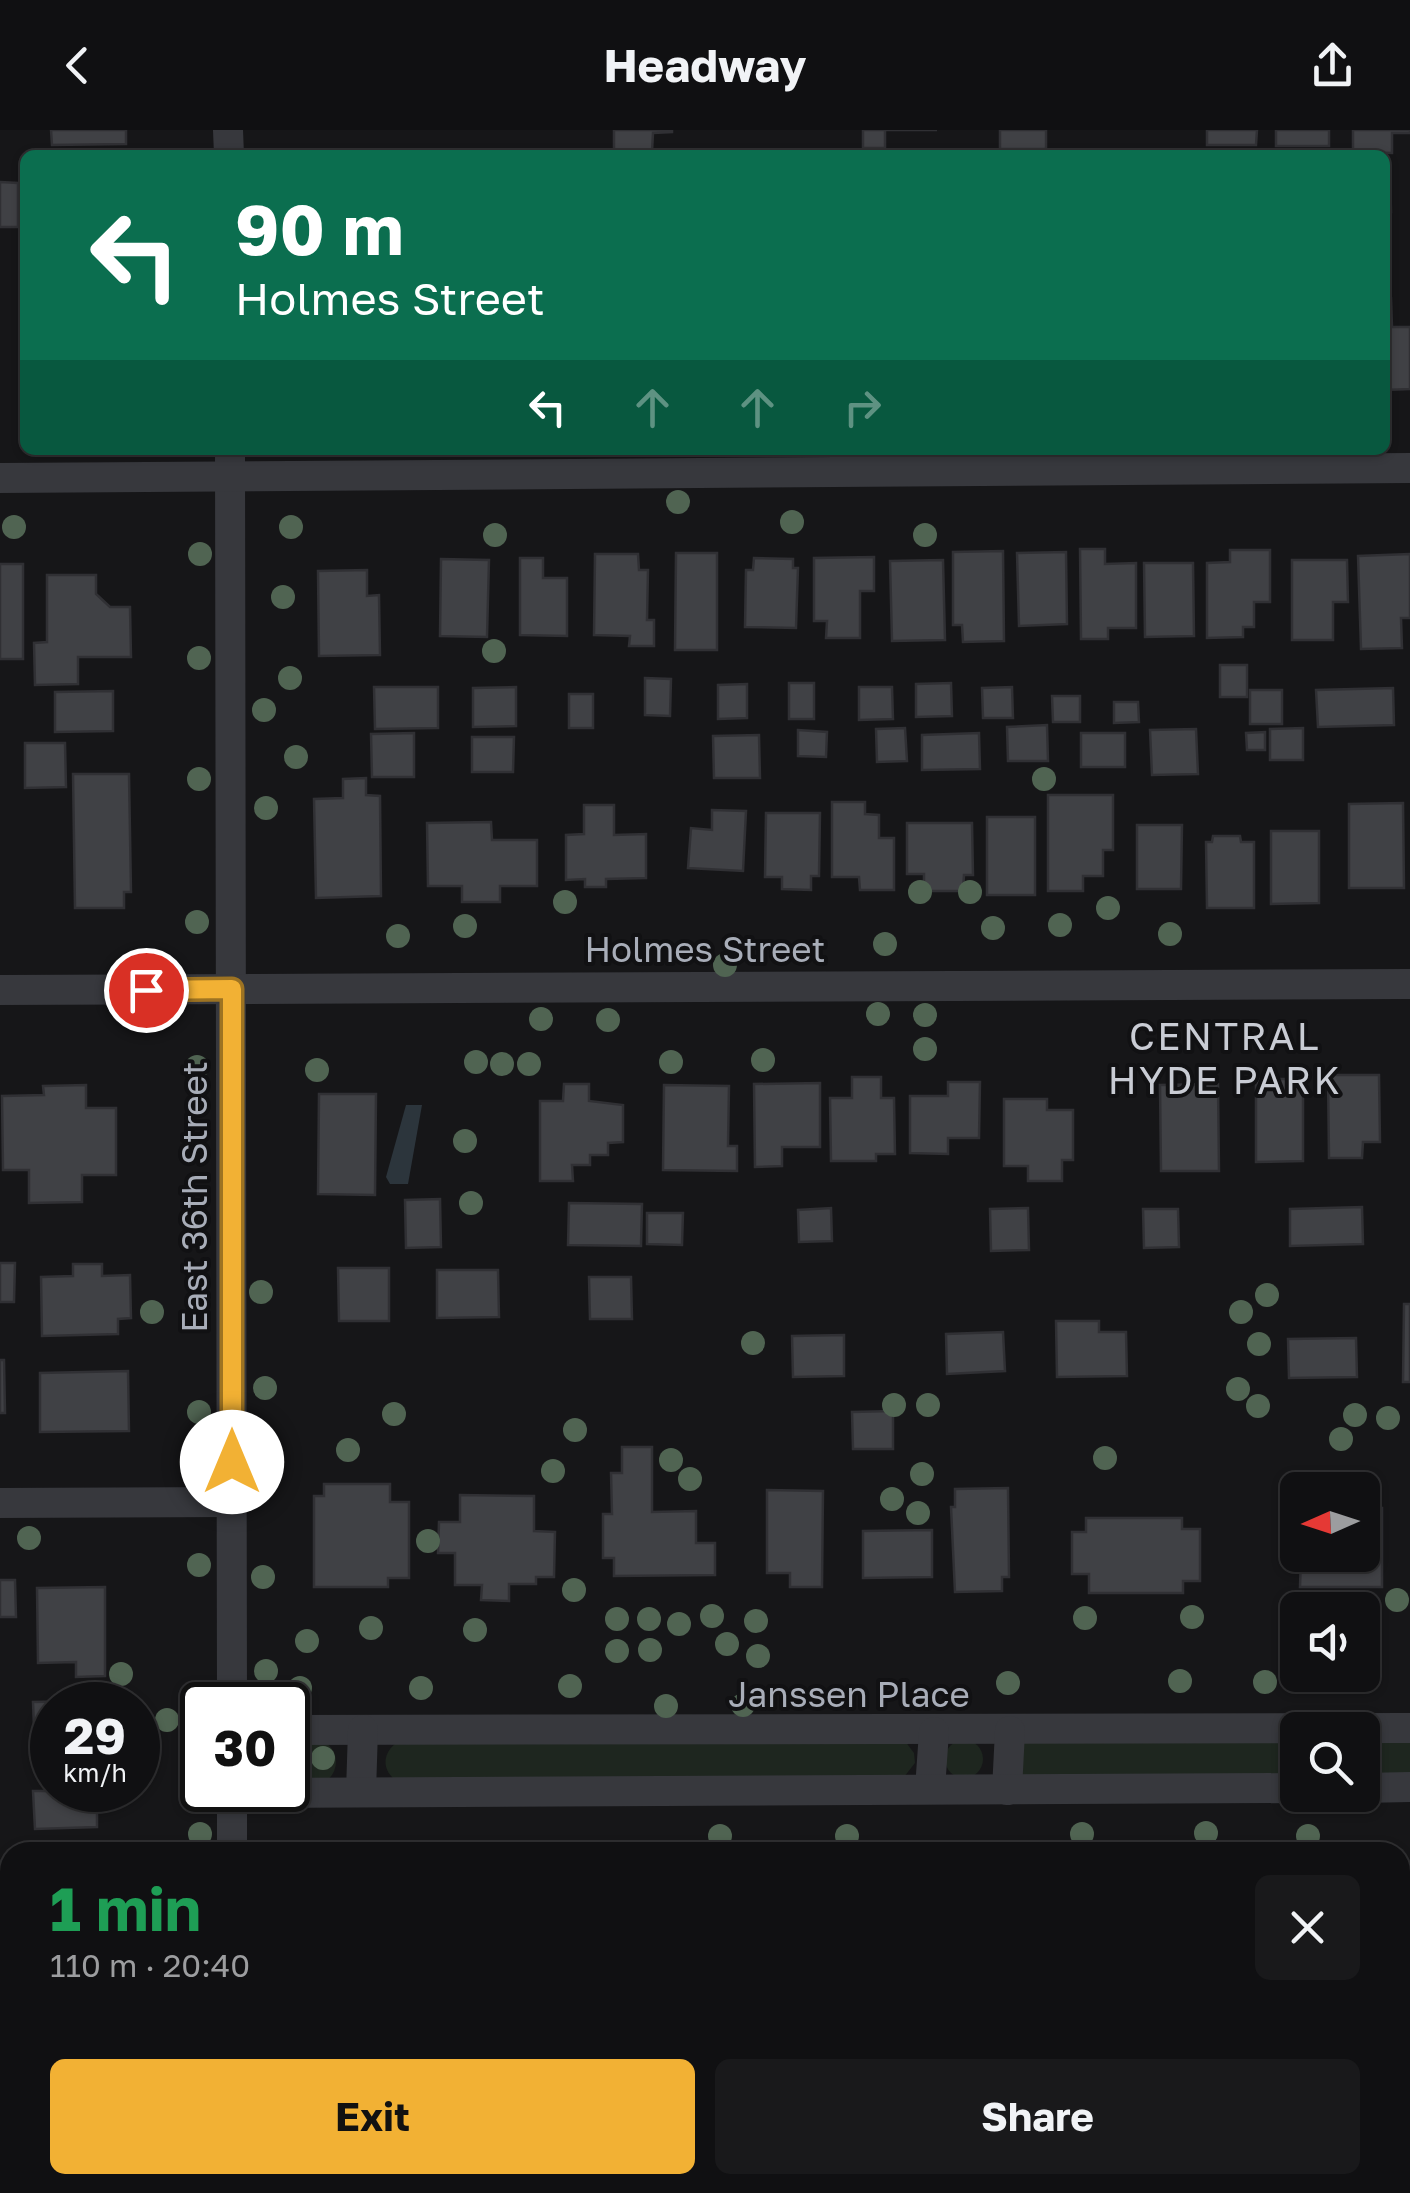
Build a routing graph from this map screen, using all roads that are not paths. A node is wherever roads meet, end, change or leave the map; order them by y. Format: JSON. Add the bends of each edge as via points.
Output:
{"nodes":[{"id":1,"x":230,"y":463,"type":"edge"},
{"id":2,"x":1410,"y":468,"type":"edge"},
{"id":3,"x":0,"y":478,"type":"edge"},
{"id":4,"x":1410,"y":984,"type":"edge"},
{"id":5,"x":232,"y":989,"type":"junction"},
{"id":6,"x":0,"y":990,"type":"edge"},
{"id":7,"x":232,"y":1502,"type":"junction"},
{"id":8,"x":0,"y":1503,"type":"edge"},
{"id":9,"x":232,"y":1682,"type":"edge"},
{"id":10,"x":1410,"y":1728,"type":"edge"},
{"id":11,"x":310,"y":1730,"type":"edge"},
{"id":12,"x":363,"y":1730,"type":"junction"},
{"id":13,"x":934,"y":1732,"type":"junction"},
{"id":14,"x":1010,"y":1732,"type":"junction"},
{"id":15,"x":1410,"y":1787,"type":"edge"},
{"id":16,"x":1280,"y":1788,"type":"edge"},
{"id":17,"x":1380,"y":1788,"type":"edge"},
{"id":18,"x":930,"y":1789,"type":"junction"},
{"id":19,"x":1007,"y":1790,"type":"junction"},
{"id":20,"x":310,"y":1792,"type":"edge"},
{"id":21,"x":362,"y":1792,"type":"junction"},
{"id":22,"x":232,"y":1812,"type":"edge"},
{"id":23,"x":232,"y":1842,"type":"edge"}],
"edges":[{"from":1,"to":2,"type":"street"},
{"from":1,"to":3,"type":"street"},
{"from":1,"to":5,"type":"street","name":"East 36th Street"},
{"from":4,"to":5,"type":"street","name":"Holmes Street"},
{"from":5,"to":6,"type":"street","name":"Holmes Street"},
{"from":5,"to":7,"type":"street","name":"East 36th Street"},
{"from":7,"to":8,"type":"street"},
{"from":7,"to":9,"type":"street","name":"East 36th Street"},
{"from":10,"to":14,"type":"street","name":"Janssen Place"},
{"from":11,"to":12,"type":"street","name":"Janssen Place"},
{"from":12,"to":13,"type":"street","name":"Janssen Place"},
{"from":12,"to":21,"type":"street"},
{"from":13,"to":14,"type":"street","name":"Janssen Place"},
{"from":13,"to":18,"type":"street"},
{"from":14,"to":19,"type":"street"},
{"from":15,"to":17,"type":"street"},
{"from":16,"to":19,"type":"street"},
{"from":18,"to":19,"type":"street"},
{"from":18,"to":21,"type":"street"},
{"from":20,"to":21,"type":"street"},
{"from":22,"to":23,"type":"street"}]}
